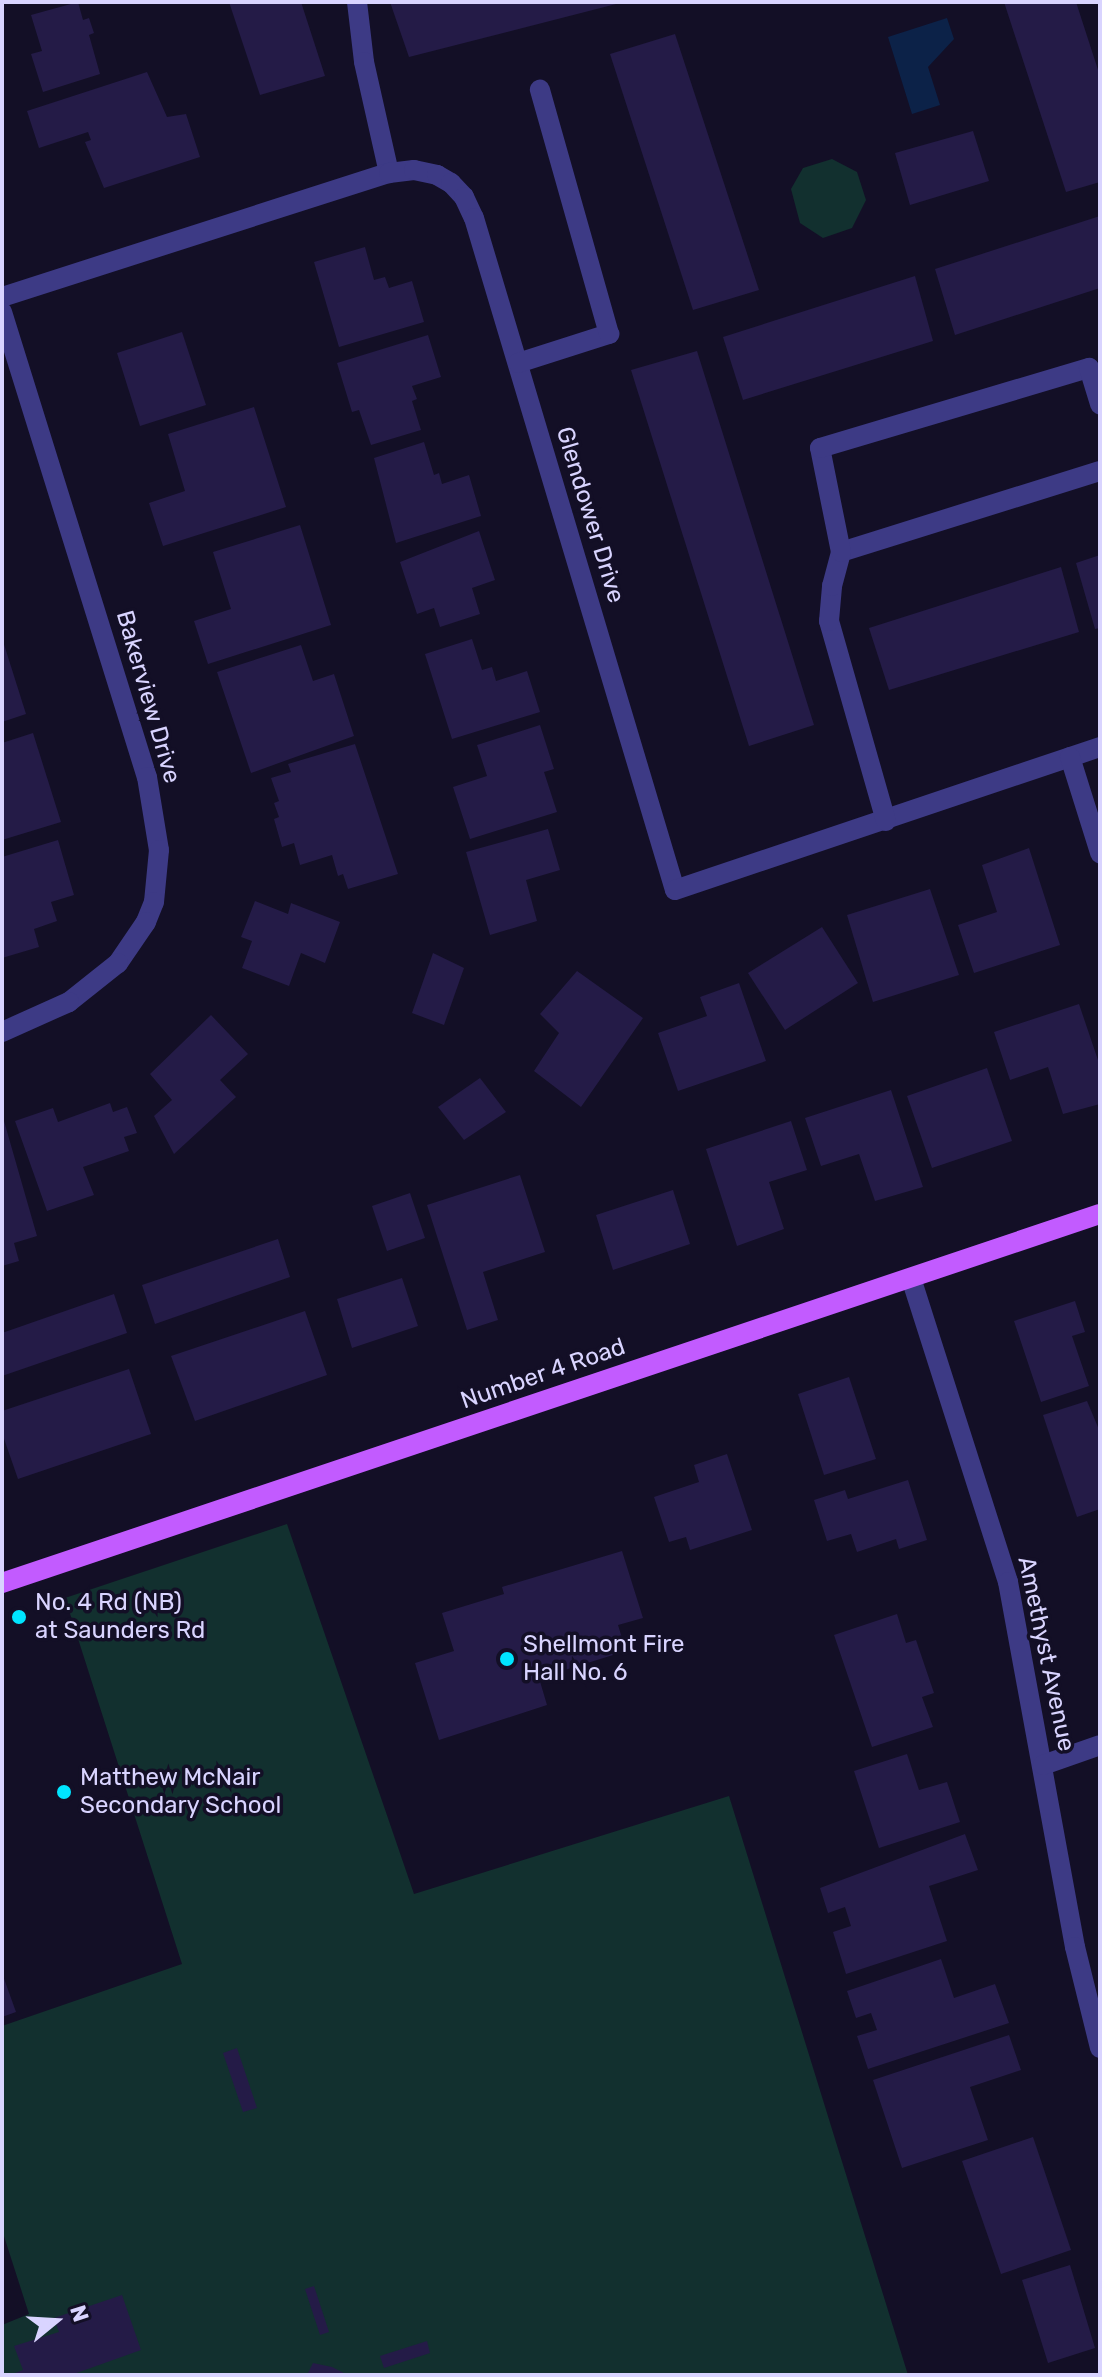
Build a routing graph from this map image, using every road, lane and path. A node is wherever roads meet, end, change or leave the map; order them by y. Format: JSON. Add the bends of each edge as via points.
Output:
{"nodes":[{"id":1,"x":357,"y":2,"type":"edge"},
{"id":2,"x":540,"y":90,"type":"dead end"},
{"id":3,"x":389,"y":173,"type":"junction"},
{"id":4,"x":2,"y":297,"type":"edge"},
{"id":5,"x":2,"y":312,"type":"edge"},
{"id":6,"x":518,"y":363,"type":"junction"},
{"id":7,"x":1100,"y":404,"type":"edge"},
{"id":8,"x":1100,"y":471,"type":"edge"},
{"id":9,"x":841,"y":552,"type":"junction"},
{"id":10,"x":1100,"y":747,"type":"edge"},
{"id":11,"x":1070,"y":757,"type":"junction"},
{"id":12,"x":886,"y":821,"type":"junction"},
{"id":13,"x":1100,"y":853,"type":"edge"},
{"id":14,"x":2,"y":1032,"type":"edge"},
{"id":15,"x":1100,"y":1214,"type":"edge"},
{"id":16,"x":911,"y":1278,"type":"junction"},
{"id":17,"x":2,"y":1583,"type":"edge"},
{"id":18,"x":1100,"y":1745,"type":"edge"},
{"id":19,"x":1043,"y":1765,"type":"junction"},
{"id":20,"x":1100,"y":2048,"type":"edge"}],
"edges":[{"from":1,"to":3,"type":"street","via":[[364,62]]},
{"from":2,"to":6,"type":"street","via":[[609,334]]},
{"from":3,"to":4,"type":"street","name":"Glendower Drive"},
{"from":3,"to":6,"type":"street","name":"Glendower Drive","via":[[414,170],[437,175],[464,197]]},
{"from":5,"to":14,"type":"street","name":"Bakerview Drive","via":[[147,777],[159,850],[146,922],[118,963],[69,1002]]},
{"from":6,"to":12,"type":"street","name":"Glendower Drive","via":[[675,890]]},
{"from":7,"to":9,"type":"street","via":[[1089,368],[820,448]]},
{"from":8,"to":9,"type":"street"},
{"from":9,"to":12,"type":"street","via":[[829,621]]},
{"from":10,"to":11,"type":"street","name":"Glendower Drive"},
{"from":11,"to":12,"type":"street","name":"Glendower Drive"},
{"from":11,"to":13,"type":"street"},
{"from":15,"to":16,"type":"main road","name":"Number 4 Road"},
{"from":16,"to":17,"type":"main road","name":"Number 4 Road"},
{"from":16,"to":19,"type":"street","name":"Amethyst Avenue","via":[[1008,1582]]},
{"from":18,"to":19,"type":"street"},
{"from":19,"to":20,"type":"street","name":"Amethyst Avenue","via":[[1075,1947]]}]}
